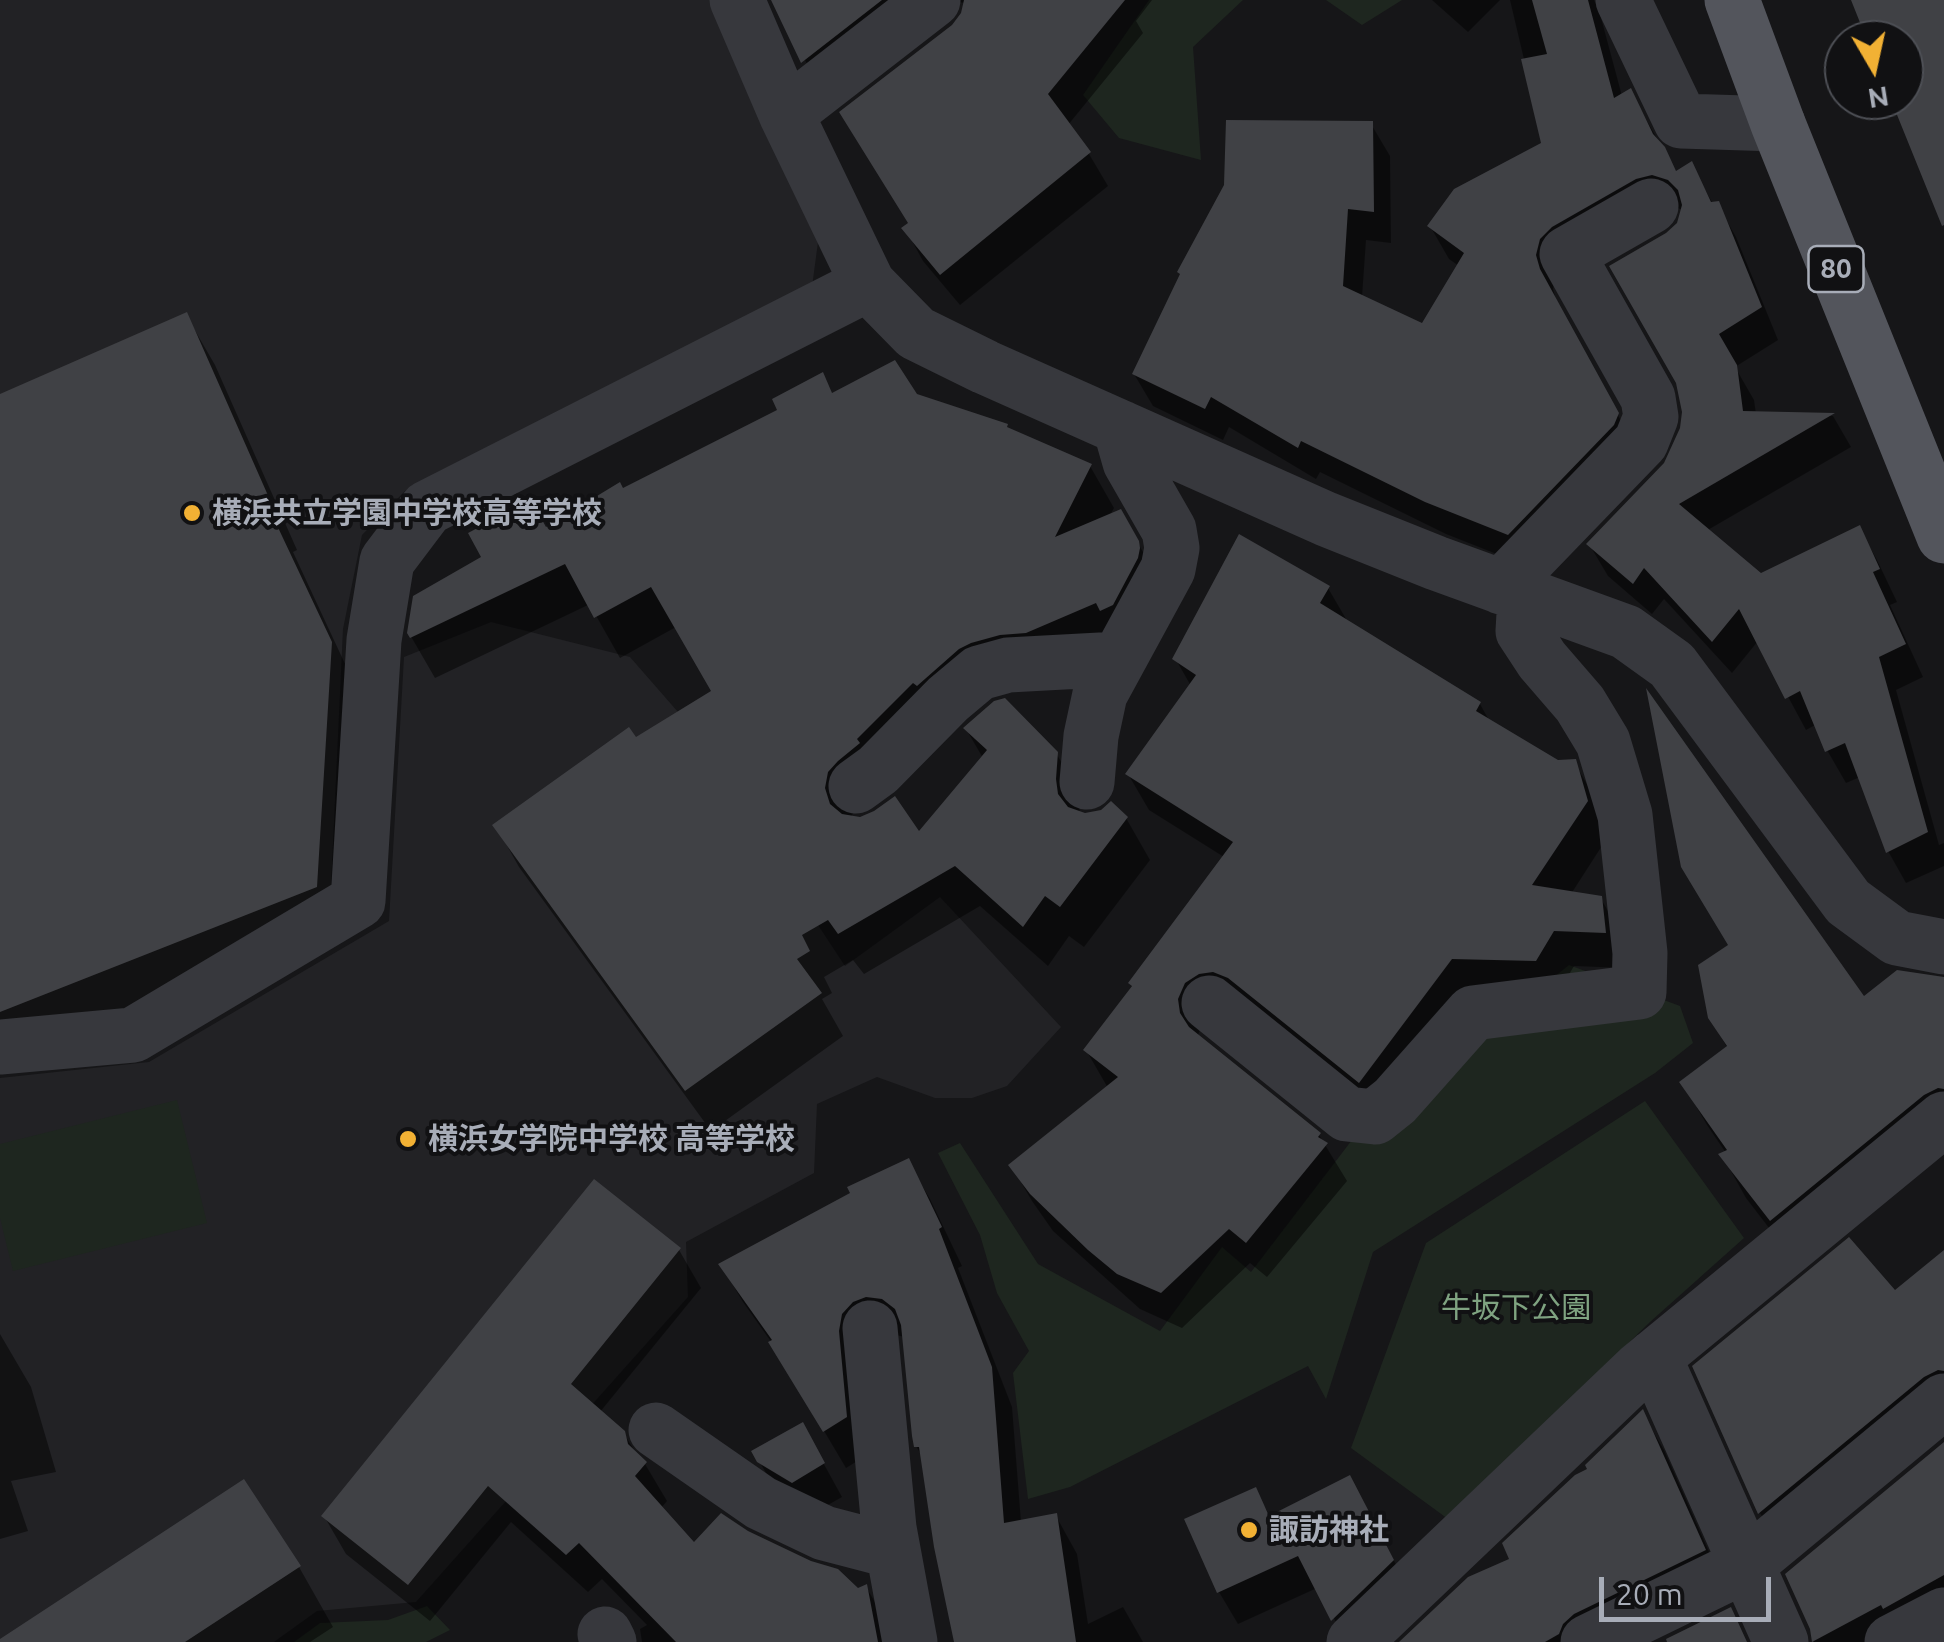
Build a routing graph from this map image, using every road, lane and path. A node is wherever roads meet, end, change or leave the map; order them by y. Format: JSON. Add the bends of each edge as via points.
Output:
{"nodes":[{"id":1,"x":736,"y":0,"type":"edge"},
{"id":2,"x":933,"y":0,"type":"edge"},
{"id":3,"x":1623,"y":0,"type":"edge"},
{"id":4,"x":1732,"y":0,"type":"edge"},
{"id":5,"x":786,"y":114,"type":"junction"},
{"id":6,"x":1778,"y":124,"type":"junction"},
{"id":7,"x":1651,"y":206,"type":"dead end"},
{"id":8,"x":868,"y":284,"type":"junction"},
{"id":9,"x":1120,"y":427,"type":"junction"},
{"id":10,"x":1944,"y":536,"type":"edge"},
{"id":11,"x":1513,"y":592,"type":"junction"},
{"id":12,"x":1118,"y":659,"type":"junction"},
{"id":13,"x":1088,"y":782,"type":"dead end"},
{"id":14,"x":856,"y":786,"type":"dead end"},
{"id":15,"x":1944,"y":947,"type":"edge"},
{"id":16,"x":1209,"y":1003,"type":"dead end"},
{"id":17,"x":0,"y":1047,"type":"edge"},
{"id":18,"x":1944,"y":1119,"type":"edge"},
{"id":19,"x":870,"y":1328,"type":"dead end"},
{"id":20,"x":1654,"y":1357,"type":"junction"},
{"id":21,"x":1944,"y":1401,"type":"edge"},
{"id":22,"x":656,"y":1430,"type":"dead end"},
{"id":23,"x":893,"y":1551,"type":"junction"},
{"id":24,"x":1746,"y":1565,"type":"junction"},
{"id":25,"x":1944,"y":1616,"type":"edge"},
{"id":26,"x":910,"y":1642,"type":"edge"},
{"id":27,"x":1354,"y":1642,"type":"edge"},
{"id":28,"x":1588,"y":1642,"type":"edge"},
{"id":29,"x":1782,"y":1642,"type":"edge"},
{"id":30,"x":1892,"y":1642,"type":"edge"}],
"edges":[{"from":1,"to":5,"type":"street"},
{"from":2,"to":5,"type":"street"},
{"from":3,"to":6,"type":"street","via":[[1681,121]]},
{"from":4,"to":6,"type":"main road","number":"80"},
{"from":5,"to":8,"type":"street"},
{"from":6,"to":10,"type":"main road","number":"80"},
{"from":7,"to":11,"type":"street","via":[[1567,254],[1648,398],[1650,417],[1641,442]]},
{"from":8,"to":9,"type":"street","via":[[916,333]]},
{"from":8,"to":17,"type":"street","via":[[427,508],[387,562],[374,640],[358,901],[133,1035]]},
{"from":9,"to":11,"type":"street","via":[[1326,519]]},
{"from":9,"to":12,"type":"street","via":[[1172,548],[1168,569]]},
{"from":11,"to":15,"type":"street","via":[[1626,632],[1672,665],[1848,902],[1897,938]]},
{"from":11,"to":16,"type":"street","via":[[1523,631],[1603,742],[1624,815],[1639,992],[1473,1013],[1376,1117],[1347,1114]]},
{"from":12,"to":13,"type":"street","via":[[1100,694]]},
{"from":12,"to":14,"type":"street","via":[[1008,665],[979,673]]},
{"from":18,"to":20,"type":"street"},
{"from":19,"to":23,"type":"street"},
{"from":20,"to":24,"type":"street"},
{"from":20,"to":27,"type":"street"},
{"from":21,"to":24,"type":"street"},
{"from":22,"to":23,"type":"street","via":[[760,1504],[824,1533]]},
{"from":23,"to":26,"type":"street"},
{"from":24,"to":28,"type":"street"},
{"from":24,"to":29,"type":"street"},
{"from":25,"to":30,"type":"street"}]}
